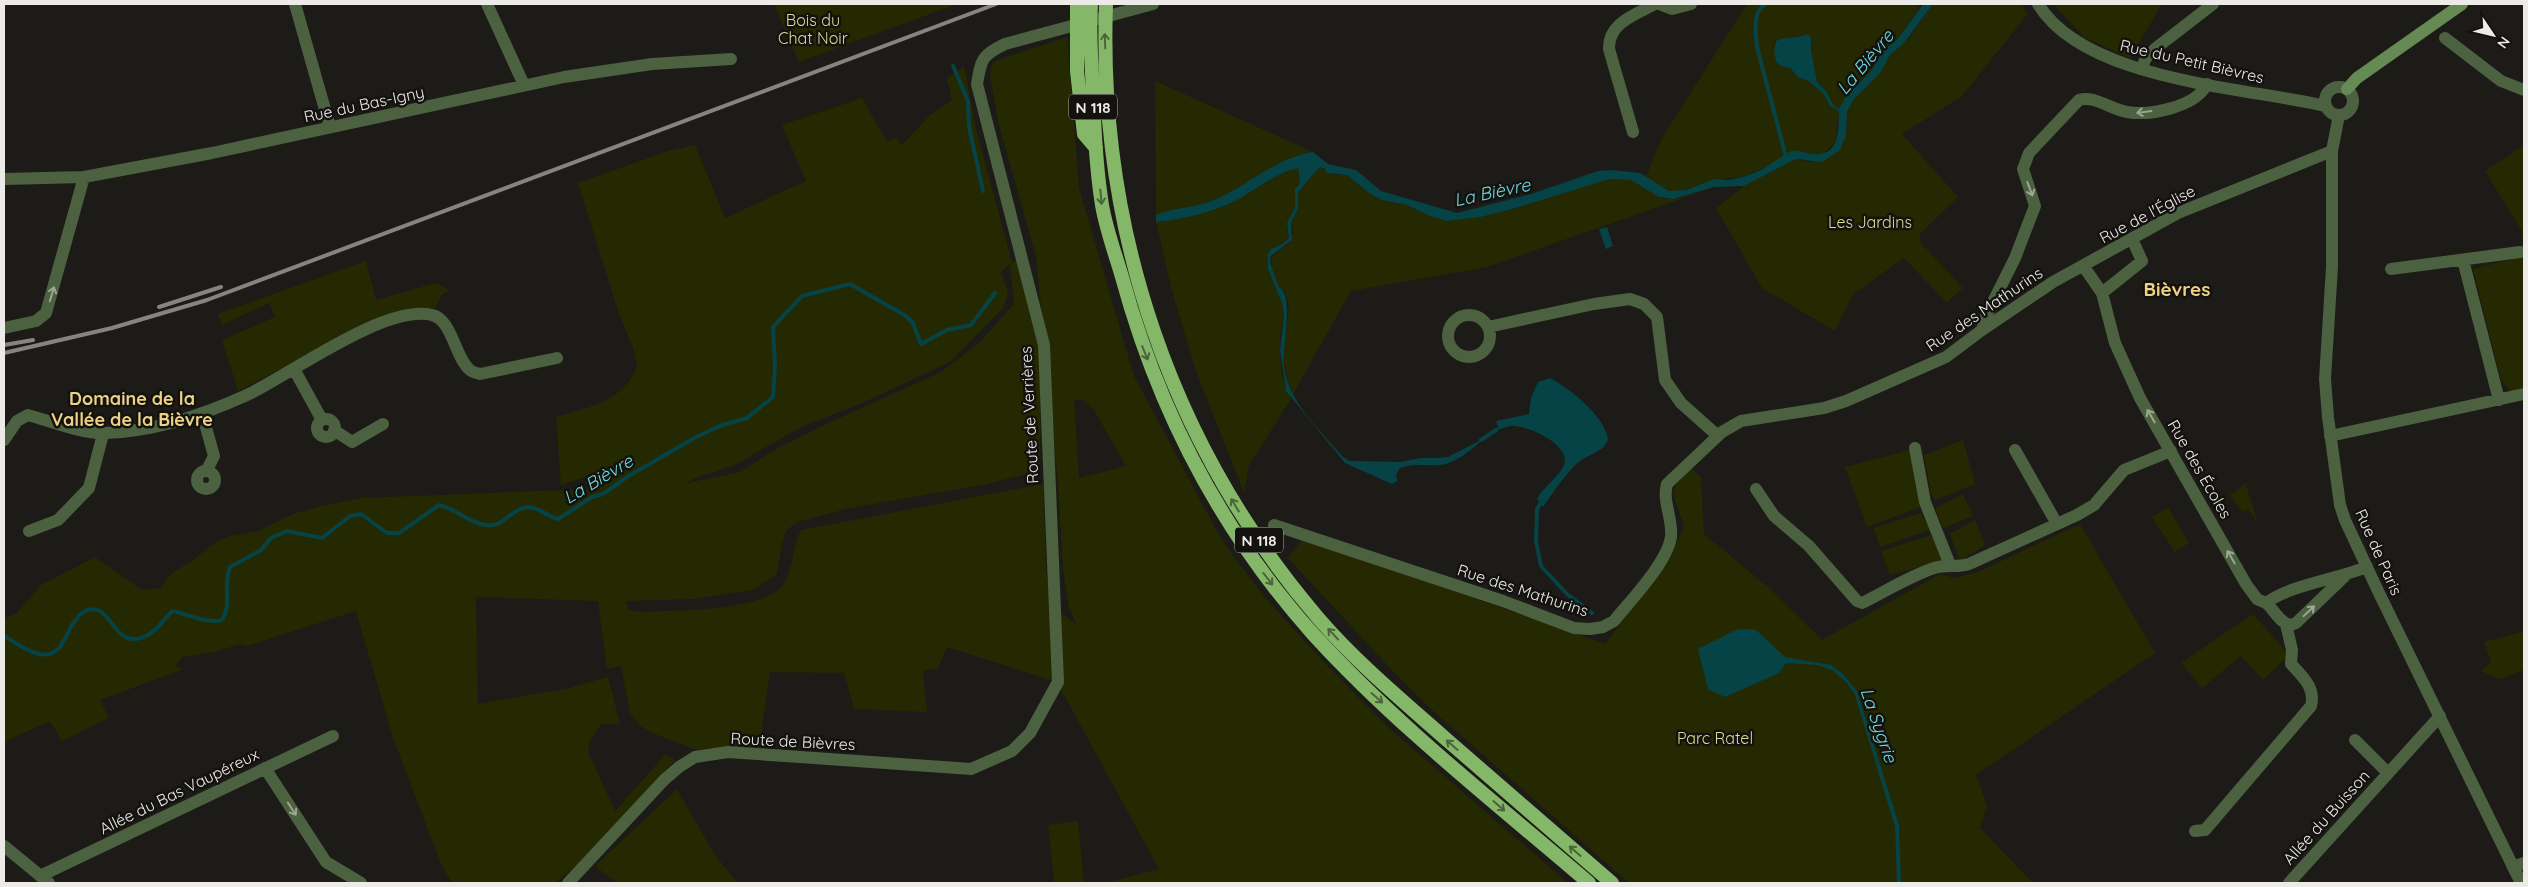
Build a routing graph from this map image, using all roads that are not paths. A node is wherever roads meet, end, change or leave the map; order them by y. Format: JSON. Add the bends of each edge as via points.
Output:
{"nodes":[{"id":1,"x":296,"y":4,"type":"edge"},
{"id":2,"x":487,"y":4,"type":"edge"},
{"id":3,"x":1077,"y":4,"type":"edge"},
{"id":4,"x":1091,"y":4,"type":"edge"},
{"id":5,"x":1106,"y":4,"type":"edge"},
{"id":6,"x":1153,"y":4,"type":"edge"},
{"id":7,"x":1657,"y":4,"type":"edge"},
{"id":8,"x":1691,"y":4,"type":"edge"},
{"id":9,"x":2038,"y":4,"type":"edge"},
{"id":10,"x":2213,"y":4,"type":"edge"},
{"id":11,"x":2454,"y":6,"type":"edge"},
{"id":12,"x":2445,"y":38,"type":"dead end"},
{"id":13,"x":730,"y":59,"type":"dead end"},
{"id":14,"x":2141,"y":69,"type":"junction"},
{"id":15,"x":2207,"y":84,"type":"junction"},
{"id":16,"x":524,"y":85,"type":"junction"},
{"id":17,"x":2347,"y":89,"type":"junction"},
{"id":18,"x":2524,"y":90,"type":"edge"},
{"id":19,"x":2327,"y":92,"type":"junction"},
{"id":20,"x":2299,"y":99,"type":"junction"},
{"id":21,"x":2325,"y":106,"type":"junction"},
{"id":22,"x":2339,"y":115,"type":"junction"},
{"id":23,"x":330,"y":128,"type":"junction"},
{"id":24,"x":1633,"y":132,"type":"dead end"},
{"id":25,"x":1096,"y":148,"type":"junction"},
{"id":26,"x":2332,"y":151,"type":"junction"},
{"id":27,"x":84,"y":177,"type":"junction"},
{"id":28,"x":4,"y":178,"type":"edge"},
{"id":29,"x":2132,"y":239,"type":"junction"},
{"id":30,"x":2520,"y":252,"type":"dead end"},
{"id":31,"x":2463,"y":260,"type":"junction"},
{"id":32,"x":2084,"y":267,"type":"junction"},
{"id":33,"x":2391,"y":269,"type":"dead end"},
{"id":34,"x":2102,"y":293,"type":"junction"},
{"id":35,"x":1488,"y":327,"type":"dead end"},
{"id":36,"x":4,"y":328,"type":"edge"},
{"id":37,"x":1982,"y":330,"type":"junction"},
{"id":38,"x":557,"y":358,"type":"dead end"},
{"id":39,"x":294,"y":369,"type":"junction"},
{"id":40,"x":2524,"y":394,"type":"edge"},
{"id":41,"x":2499,"y":400,"type":"junction"},
{"id":42,"x":202,"y":413,"type":"junction"},
{"id":43,"x":383,"y":424,"type":"dead end"},
{"id":44,"x":103,"y":434,"type":"junction"},
{"id":45,"x":1718,"y":436,"type":"junction"},
{"id":46,"x":2330,"y":436,"type":"junction"},
{"id":47,"x":4,"y":440,"type":"edge"},
{"id":48,"x":1915,"y":448,"type":"dead end"},
{"id":49,"x":2015,"y":450,"type":"dead end"},
{"id":50,"x":2171,"y":451,"type":"junction"},
{"id":51,"x":207,"y":470,"type":"dead end"},
{"id":52,"x":1756,"y":489,"type":"dead end"},
{"id":53,"x":2057,"y":524,"type":"junction"},
{"id":54,"x":1274,"y":525,"type":"dead end"},
{"id":55,"x":29,"y":531,"type":"dead end"},
{"id":56,"x":1950,"y":565,"type":"junction"},
{"id":57,"x":2367,"y":568,"type":"junction"},
{"id":58,"x":2344,"y":577,"type":"junction"},
{"id":59,"x":2262,"y":601,"type":"junction"},
{"id":60,"x":2286,"y":624,"type":"junction"},
{"id":61,"x":1045,"y":709,"type":"joint"},
{"id":62,"x":2440,"y":716,"type":"junction"},
{"id":63,"x":333,"y":736,"type":"dead end"},
{"id":64,"x":2355,"y":740,"type":"dead end"},
{"id":65,"x":265,"y":768,"type":"junction"},
{"id":66,"x":2388,"y":774,"type":"junction"},
{"id":67,"x":2195,"y":831,"type":"dead end"},
{"id":68,"x":4,"y":846,"type":"edge"},
{"id":69,"x":2518,"y":865,"type":"edge"},
{"id":70,"x":44,"y":880,"type":"edge"},
{"id":71,"x":361,"y":883,"type":"edge"},
{"id":72,"x":568,"y":883,"type":"edge"},
{"id":73,"x":1589,"y":883,"type":"edge"},
{"id":74,"x":1612,"y":883,"type":"edge"},
{"id":75,"x":2289,"y":883,"type":"edge"},
{"id":76,"x":2521,"y":883,"type":"edge"}],
"edges":[{"from":1,"to":23,"type":"street"},
{"from":2,"to":16,"type":"street"},
{"from":3,"to":25,"type":"highway","via":[[1077,71],[1084,134]]},
{"from":4,"to":25,"type":"highway","number":"N 118"},
{"from":74,"to":5,"type":"highway","number":"N 118","one_way":true,"via":[[1367,670],[1320,619],[1244,520],[1190,422],[1147,313],[1119,200],[1112,154]]},
{"from":6,"to":61,"type":"street","name":"Route de Verrières","via":[[1005,44],[987,52],[980,64],[977,84],[1044,345],[1058,682]]},
{"from":7,"to":8,"type":"street","via":[[1672,9]]},
{"from":7,"to":24,"type":"street","via":[[1617,26],[1608,40]]},
{"from":9,"to":14,"type":"street","name":"Rue du Petit Bièvres","via":[[2054,24],[2082,44]]},
{"from":10,"to":14,"type":"street","via":[[2156,48]]},
{"from":11,"to":17,"type":"main road","via":[[2357,78]]},
{"from":12,"to":18,"type":"street","via":[[2501,81]]},
{"from":13,"to":16,"type":"street","name":"Rue du Bas-Igny","via":[[652,64]]},
{"from":14,"to":15,"type":"street","name":"Rue du Petit Bièvres"},
{"from":15,"to":20,"type":"street","name":"Rue du Petit Bièvres"},
{"from":15,"to":37,"type":"street","one_way":true,"via":[[2192,101],[2138,114],[2087,97],[2079,100],[2029,153],[2023,170],[2035,206]]},
{"from":16,"to":23,"type":"street","name":"Rue du Bas-Igny"},
{"from":17,"to":19,"type":"street","via":[[2337,86]]},
{"from":17,"to":22,"type":"street","via":[[2352,96],[2352,105]]},
{"from":19,"to":20,"type":"street","name":"Rue du Petit Bièvres"},
{"from":19,"to":21,"type":"street"},
{"from":20,"to":21,"type":"street","name":"Rue du Petit Bièvres"},
{"from":21,"to":22,"type":"street","via":[[2331,113]]},
{"from":22,"to":26,"type":"street","name":"Rue de Paris"},
{"from":23,"to":27,"type":"street","name":"Rue du Bas-Igny"},
{"from":25,"to":73,"type":"highway","number":"N 118","one_way":true,"via":[[1102,207],[1139,338],[1194,464],[1241,542],[1284,599],[1360,683]]},
{"from":26,"to":29,"type":"street","name":"Rue de l'Église","via":[[2178,213]]},
{"from":26,"to":46,"type":"street","name":"Rue de Paris","via":[[2332,268],[2325,379]]},
{"from":27,"to":28,"type":"street","name":"Rue du Bas-Igny"},
{"from":36,"to":27,"type":"street","one_way":true,"via":[[36,322],[46,312]]},
{"from":29,"to":32,"type":"street","name":"Rue de l'Église"},
{"from":29,"to":34,"type":"street","via":[[2142,261]]},
{"from":30,"to":31,"type":"street"},
{"from":31,"to":33,"type":"street"},
{"from":31,"to":41,"type":"street"},
{"from":32,"to":34,"type":"street"},
{"from":32,"to":37,"type":"street","name":"Rue des Mathurins","via":[[2053,282]]},
{"from":50,"to":34,"type":"street","name":"Rue des Écoles","one_way":true,"via":[[2140,398],[2115,343]]},
{"from":35,"to":45,"type":"street","via":[[1630,299],[1644,304],[1657,317],[1665,380],[1681,403]]},
{"from":37,"to":45,"type":"street","name":"Rue des Mathurins","via":[[1946,358],[1846,401],[1824,408],[1741,421]]},
{"from":38,"to":39,"type":"street","via":[[480,374],[469,369],[444,323],[433,315],[413,315],[376,323]]},
{"from":39,"to":42,"type":"street","via":[[247,395]]},
{"from":39,"to":43,"type":"street","via":[[322,420],[332,422],[334,430],[352,442]]},
{"from":40,"to":41,"type":"street"},
{"from":41,"to":46,"type":"street"},
{"from":42,"to":44,"type":"street","via":[[146,430]]},
{"from":42,"to":51,"type":"street","via":[[214,456]]},
{"from":44,"to":47,"type":"street","via":[[28,415],[17,421]]},
{"from":44,"to":55,"type":"street","via":[[88,488],[58,520]]},
{"from":45,"to":54,"type":"street","name":"Rue des Mathurins","via":[[1667,484],[1664,493],[1671,518],[1671,539],[1654,570],[1614,621],[1603,627],[1574,628]]},
{"from":46,"to":57,"type":"street","name":"Rue de Paris","via":[[2340,505]]},
{"from":48,"to":56,"type":"street","via":[[1925,502]]},
{"from":49,"to":53,"type":"street"},
{"from":50,"to":53,"type":"street","via":[[2124,470],[2094,505]]},
{"from":59,"to":50,"type":"street","name":"Rue des Écoles","one_way":true,"via":[[2246,584]]},
{"from":52,"to":56,"type":"street","via":[[1774,516],[1809,546],[1862,603],[1934,568]]},
{"from":53,"to":56,"type":"street","via":[[1969,564]]},
{"from":57,"to":58,"type":"street"},
{"from":57,"to":62,"type":"street","name":"Rue de Paris"},
{"from":58,"to":59,"type":"street"},
{"from":60,"to":58,"type":"street","one_way":true,"via":[[2296,623]]},
{"from":59,"to":60,"type":"street","name":"Rue des Écoles"},
{"from":60,"to":67,"type":"street","via":[[2292,664],[2310,687],[2311,706],[2205,830]]},
{"from":61,"to":72,"type":"street","name":"Route de Bièvres","via":[[1030,733],[1012,751],[970,769],[728,752],[695,757],[664,780]]},
{"from":62,"to":66,"type":"street","name":"Allée du Buisson"},
{"from":62,"to":69,"type":"street","name":"Rue de Paris"},
{"from":63,"to":65,"type":"street","name":"Allée du Bas Vaupéreux"},
{"from":64,"to":66,"type":"street","name":"Allée du Buisson"},
{"from":65,"to":70,"type":"street","name":"Allée du Bas Vaupéreux"},
{"from":65,"to":71,"type":"street","one_way":true,"via":[[326,862]]},
{"from":66,"to":75,"type":"street","name":"Allée du Buisson"},
{"from":68,"to":70,"type":"street"},
{"from":69,"to":76,"type":"street","name":"Rue de Paris"}]}
